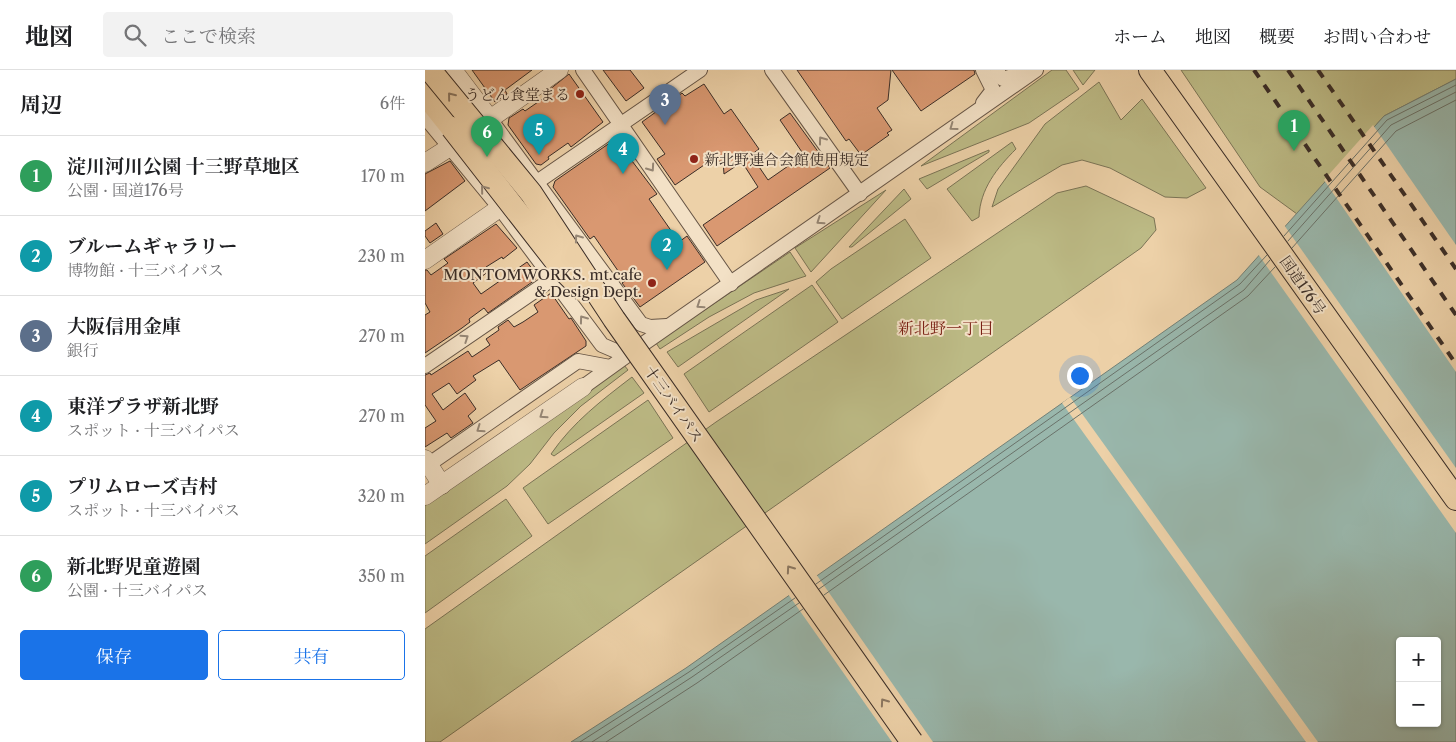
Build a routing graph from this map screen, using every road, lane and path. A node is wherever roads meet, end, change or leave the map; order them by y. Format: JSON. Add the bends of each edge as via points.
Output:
{"nodes":[{"id":1,"x":430,"y":70,"type":"edge"},
{"id":2,"x":453,"y":70,"type":"edge"},
{"id":3,"x":559,"y":70,"type":"edge"},
{"id":4,"x":583,"y":70,"type":"edge"},
{"id":5,"x":700,"y":70,"type":"edge"},
{"id":6,"x":772,"y":70,"type":"edge"},
{"id":7,"x":1027,"y":70,"type":"edge"},
{"id":8,"x":1036,"y":70,"type":"edge"},
{"id":9,"x":1150,"y":70,"type":"edge"},
{"id":10,"x":990,"y":71,"type":"edge"},
{"id":11,"x":425,"y":94,"type":"edge"},
{"id":12,"x":978,"y":109,"type":"junction"},
{"id":13,"x":425,"y":117,"type":"edge"},
{"id":14,"x":490,"y":119,"type":"junction"},
{"id":15,"x":621,"y":124,"type":"junction"},
{"id":16,"x":451,"y":137,"type":"junction"},
{"id":17,"x":425,"y":163,"type":"edge"},
{"id":18,"x":537,"y":182,"type":"junction"},
{"id":19,"x":861,"y":194,"type":"junction"},
{"id":20,"x":500,"y":208,"type":"junction"},
{"id":21,"x":590,"y":254,"type":"junction"},
{"id":22,"x":425,"y":260,"type":"edge"},
{"id":23,"x":553,"y":279,"type":"junction"},
{"id":24,"x":731,"y":284,"type":"junction"},
{"id":25,"x":614,"y":319,"type":"junction"},
{"id":26,"x":670,"y":325,"type":"junction"},
{"id":27,"x":633,"y":350,"type":"junction"},
{"id":28,"x":425,"y":366,"type":"edge"},
{"id":29,"x":610,"y":367,"type":"junction"},
{"id":30,"x":583,"y":387,"type":"joint"},
{"id":31,"x":426,"y":464,"type":"edge"},
{"id":32,"x":442,"y":485,"type":"junction"},
{"id":33,"x":425,"y":496,"type":"edge"},
{"id":34,"x":1456,"y":499,"type":"edge"},
{"id":35,"x":912,"y":742,"type":"edge"}],
"edges":[{"from":25,"to":1,"type":"highway","name":"十三バイパス","one_way":true,"bridge":true,"via":[[531,193]]},
{"from":2,"to":14,"type":"street"},
{"from":3,"to":14,"type":"street"},
{"from":4,"to":15,"type":"street"},
{"from":5,"to":15,"type":"street"},
{"from":19,"to":6,"type":"street","one_way":true},
{"from":7,"to":10,"type":"street","via":[[1008,80]]},
{"from":8,"to":12,"type":"street"},
{"from":9,"to":34,"type":"highway","name":"国道176号"},
{"from":10,"to":12,"type":"street","via":[[993,90]]},
{"from":11,"to":16,"type":"highway"},
{"from":12,"to":19,"type":"street","one_way":true},
{"from":13,"to":16,"type":"street"},
{"from":14,"to":18,"type":"street"},
{"from":15,"to":18,"type":"street"},
{"from":15,"to":24,"type":"street","one_way":true},
{"from":16,"to":17,"type":"street"},
{"from":20,"to":16,"type":"street","one_way":true},
{"from":16,"to":25,"type":"highway","bridge":true,"via":[[561,268]]},
{"from":18,"to":20,"type":"street"},
{"from":21,"to":18,"type":"street","one_way":true},
{"from":19,"to":24,"type":"street","one_way":true},
{"from":20,"to":22,"type":"street"},
{"from":20,"to":23,"type":"street"},
{"from":21,"to":23,"type":"street"},
{"from":21,"to":26,"type":"street","via":[[641,324],[649,328]]},
{"from":27,"to":23,"type":"street","one_way":true,"via":[[617,351],[602,345]]},
{"from":28,"to":23,"type":"street","one_way":true},
{"from":24,"to":26,"type":"street","one_way":true},
{"from":35,"to":25,"type":"highway","name":"十三バイパス","one_way":true,"bridge":true},
{"from":26,"to":27,"type":"street"},
{"from":27,"to":29,"type":"street"},
{"from":29,"to":30,"type":"street"},
{"from":29,"to":31,"type":"street","one_way":true,"via":[[578,361]]},
{"from":30,"to":32,"type":"street","one_way":true},
{"from":31,"to":32,"type":"street"},
{"from":32,"to":33,"type":"street"}]}
